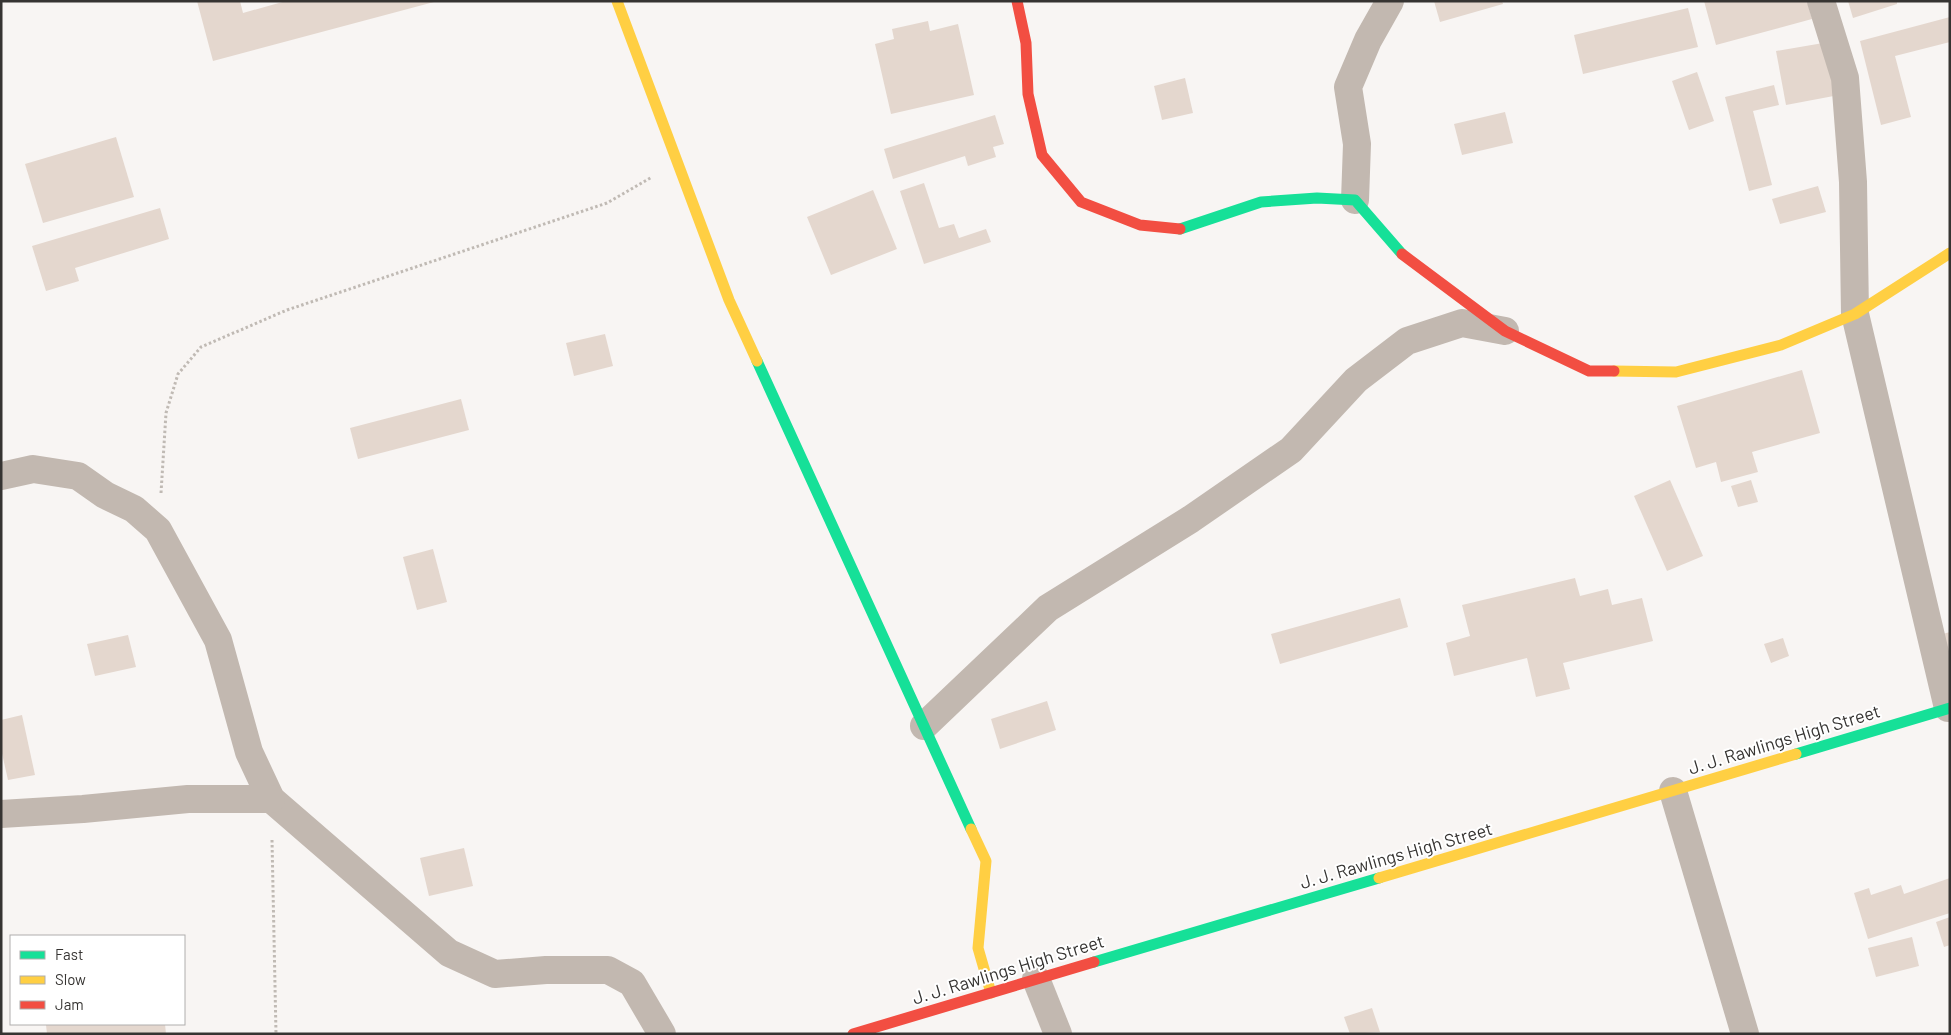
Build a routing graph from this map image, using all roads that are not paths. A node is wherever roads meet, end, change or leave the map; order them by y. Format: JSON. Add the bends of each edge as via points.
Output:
{"nodes":[{"id":1,"x":617,"y":1,"type":"edge"},
{"id":2,"x":1017,"y":1,"type":"edge"},
{"id":3,"x":1390,"y":1,"type":"edge"},
{"id":4,"x":1821,"y":1,"type":"edge"},
{"id":5,"x":1354,"y":200,"type":"junction"},
{"id":6,"x":1950,"y":253,"type":"edge"},
{"id":7,"x":1855,"y":314,"type":"junction"},
{"id":8,"x":1505,"y":331,"type":"junction"},
{"id":9,"x":1,"y":476,"type":"edge"},
{"id":10,"x":1949,"y":708,"type":"edge"},
{"id":11,"x":924,"y":726,"type":"junction"},
{"id":12,"x":1673,"y":791,"type":"junction"},
{"id":13,"x":271,"y":799,"type":"junction"},
{"id":14,"x":1,"y":814,"type":"edge"},
{"id":15,"x":1036,"y":979,"type":"junction"},
{"id":16,"x":991,"y":992,"type":"junction"},
{"id":17,"x":662,"y":1034,"type":"edge"},
{"id":18,"x":852,"y":1034,"type":"edge"},
{"id":19,"x":1058,"y":1034,"type":"edge"},
{"id":20,"x":1745,"y":1034,"type":"edge"}],
"edges":[{"from":1,"to":11,"type":"street","via":[[729,300]]},
{"from":2,"to":5,"type":"street","via":[[1026,43],[1028,94],[1042,155],[1081,202],[1140,225],[1179,229],[1261,202],[1317,198]]},
{"from":3,"to":5,"type":"street","via":[[1348,86],[1358,144]]},
{"from":4,"to":7,"type":"street","via":[[1845,78],[1853,182]]},
{"from":5,"to":8,"type":"street","via":[[1401,252]]},
{"from":6,"to":7,"type":"street"},
{"from":7,"to":8,"type":"street","via":[[1781,345],[1676,372],[1589,371]]},
{"from":7,"to":10,"type":"street"},
{"from":8,"to":11,"type":"street","via":[[1462,323],[1407,341],[1356,380],[1291,450],[1191,519],[1048,608]]},
{"from":9,"to":13,"type":"street","via":[[33,469],[78,476],[105,495],[134,509],[158,530],[218,640],[249,752]]},
{"from":10,"to":12,"type":"street","name":"J. J. Rawlings High Street"},
{"from":11,"to":16,"type":"street","via":[[986,861],[978,948]]},
{"from":12,"to":15,"type":"street","name":"J. J. Rawlings High Street"},
{"from":12,"to":20,"type":"street"},
{"from":13,"to":14,"type":"street","via":[[188,799]]},
{"from":13,"to":17,"type":"street","via":[[449,953],[496,974],[608,970],[632,984]]},
{"from":15,"to":16,"type":"street","name":"J. J. Rawlings High Street"},
{"from":15,"to":19,"type":"street"},
{"from":16,"to":18,"type":"street","name":"J. J. Rawlings High Street"}]}
